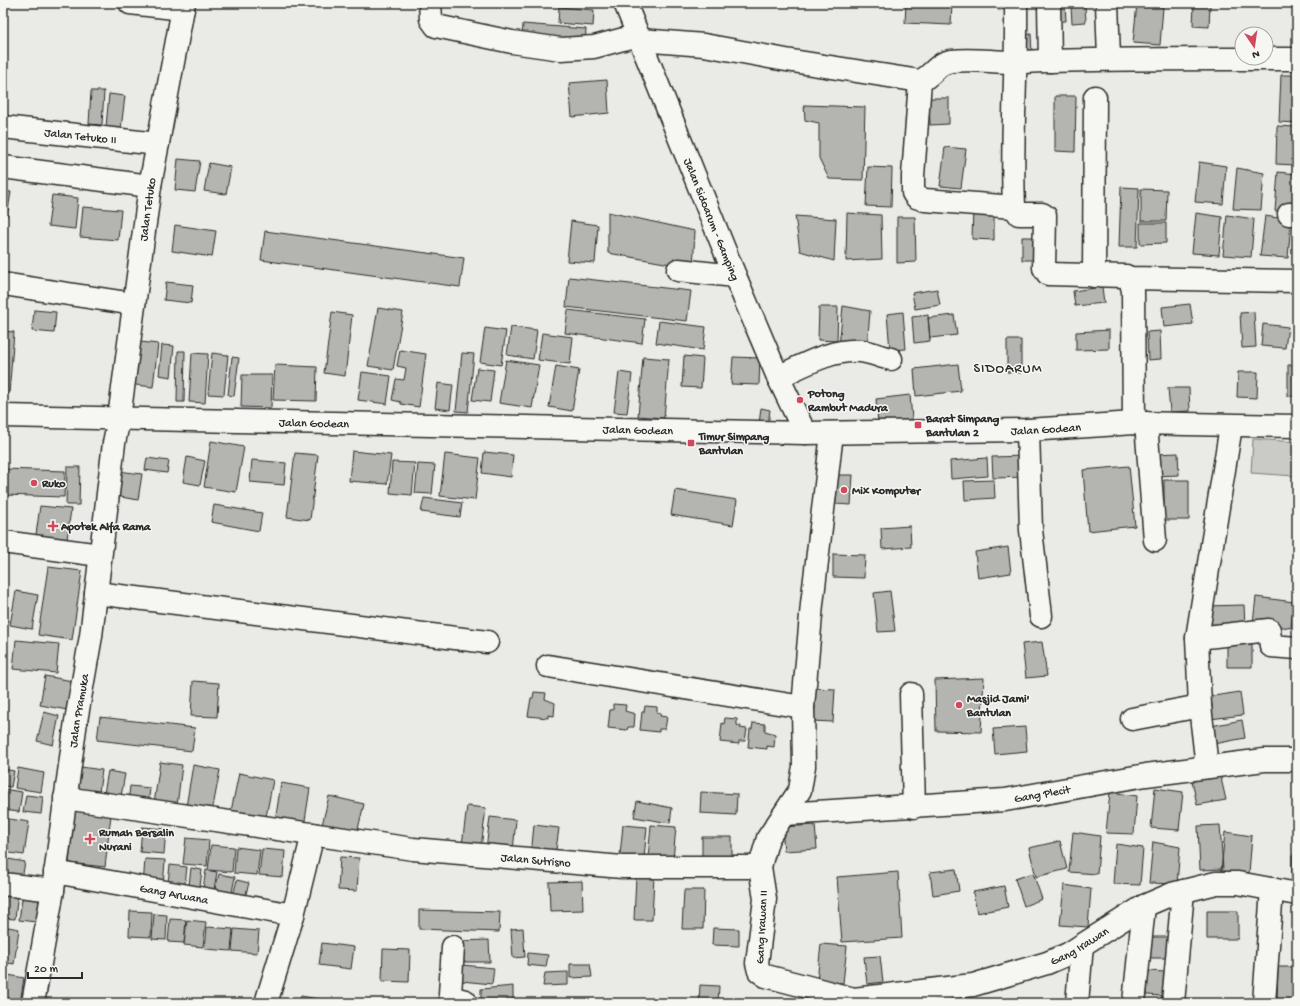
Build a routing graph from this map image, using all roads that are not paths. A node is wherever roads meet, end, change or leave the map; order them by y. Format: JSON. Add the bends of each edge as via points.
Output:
{"nodes":[{"id":1,"x":130,"y":3,"type":"edge"},
{"id":2,"x":430,"y":3,"type":"edge"},
{"id":3,"x":625,"y":3,"type":"edge"},
{"id":4,"x":1016,"y":3,"type":"edge"},
{"id":5,"x":1049,"y":3,"type":"edge"},
{"id":6,"x":1107,"y":3,"type":"edge"},
{"id":7,"x":183,"y":6,"type":"edge"},
{"id":8,"x":639,"y":38,"type":"junction"},
{"id":9,"x":1109,"y":58,"type":"junction"},
{"id":10,"x":1297,"y":59,"type":"edge"},
{"id":11,"x":1050,"y":60,"type":"junction"},
{"id":12,"x":1017,"y":63,"type":"junction"},
{"id":13,"x":920,"y":81,"type":"junction"},
{"id":14,"x":1096,"y":97,"type":"dead end"},
{"id":15,"x":3,"y":128,"type":"edge"},
{"id":16,"x":158,"y":144,"type":"junction"},
{"id":17,"x":3,"y":167,"type":"edge"},
{"id":18,"x":150,"y":186,"type":"junction"},
{"id":19,"x":1014,"y":207,"type":"junction"},
{"id":20,"x":678,"y":270,"type":"dead end"},
{"id":21,"x":734,"y":276,"type":"junction"},
{"id":22,"x":1094,"y":276,"type":"junction"},
{"id":23,"x":1130,"y":278,"type":"junction"},
{"id":24,"x":1297,"y":281,"type":"edge"},
{"id":25,"x":3,"y":284,"type":"edge"},
{"id":26,"x":134,"y":304,"type":"junction"},
{"id":27,"x":891,"y":359,"type":"dead end"},
{"id":28,"x":778,"y":377,"type":"junction"},
{"id":29,"x":3,"y":416,"type":"edge"},
{"id":30,"x":119,"y":418,"type":"junction"},
{"id":31,"x":1140,"y":423,"type":"junction"},
{"id":32,"x":1231,"y":426,"type":"junction"},
{"id":33,"x":1297,"y":426,"type":"edge"},
{"id":34,"x":1028,"y":430,"type":"junction"},
{"id":35,"x":805,"y":433,"type":"junction"},
{"id":36,"x":832,"y":433,"type":"junction"},
{"id":37,"x":1155,"y":540,"type":"dead end"},
{"id":38,"x":3,"y":542,"type":"edge"},
{"id":39,"x":100,"y":555,"type":"junction"},
{"id":40,"x":96,"y":593,"type":"junction"},
{"id":41,"x":1041,"y":616,"type":"dead end"},
{"id":42,"x":1197,"y":638,"type":"junction"},
{"id":43,"x":487,"y":642,"type":"dead end"},
{"id":44,"x":1297,"y":648,"type":"edge"},
{"id":45,"x":548,"y":666,"type":"dead end"},
{"id":46,"x":912,"y":694,"type":"dead end"},
{"id":47,"x":1200,"y":706,"type":"junction"},
{"id":48,"x":803,"y":707,"type":"junction"},
{"id":49,"x":1132,"y":719,"type":"dead end"},
{"id":50,"x":1297,"y":760,"type":"edge"},
{"id":51,"x":1207,"y":767,"type":"junction"},
{"id":52,"x":65,"y":798,"type":"junction"},
{"id":53,"x":914,"y":807,"type":"junction"},
{"id":54,"x":785,"y":814,"type":"junction"},
{"id":55,"x":313,"y":834,"type":"junction"},
{"id":56,"x":760,"y":867,"type":"junction"},
{"id":57,"x":54,"y":881,"type":"junction"},
{"id":58,"x":3,"y":884,"type":"edge"},
{"id":59,"x":1272,"y":889,"type":"junction"},
{"id":60,"x":1183,"y":891,"type":"junction"},
{"id":61,"x":1297,"y":894,"type":"edge"},
{"id":62,"x":1144,"y":906,"type":"junction"},
{"id":63,"x":293,"y":915,"type":"junction"},
{"id":64,"x":1082,"y":945,"type":"junction"},
{"id":65,"x":452,"y":947,"type":"dead end"},
{"id":66,"x":974,"y":994,"type":"edge"},
{"id":67,"x":854,"y":1001,"type":"edge"},
{"id":68,"x":33,"y":1003,"type":"edge"},
{"id":69,"x":266,"y":1003,"type":"edge"},
{"id":70,"x":466,"y":1003,"type":"edge"},
{"id":71,"x":1077,"y":1003,"type":"edge"},
{"id":72,"x":1134,"y":1003,"type":"edge"},
{"id":73,"x":1173,"y":1003,"type":"edge"},
{"id":74,"x":1264,"y":1003,"type":"edge"}],
"edges":[{"from":1,"to":7,"type":"street"},
{"from":2,"to":8,"type":"street","via":[[431,19],[436,26],[512,42],[577,49]]},
{"from":3,"to":8,"type":"street","name":"Jalan Sidoarum - Gamping"},
{"from":4,"to":12,"type":"street"},
{"from":5,"to":11,"type":"street"},
{"from":6,"to":9,"type":"street"},
{"from":7,"to":16,"type":"street","name":"Jalan Tetuko"},
{"from":8,"to":13,"type":"street","via":[[704,45]]},
{"from":8,"to":21,"type":"street","name":"Jalan Sidoarum - Gamping"},
{"from":9,"to":10,"type":"street"},
{"from":9,"to":11,"type":"street"},
{"from":11,"to":12,"type":"street"},
{"from":12,"to":13,"type":"street","via":[[953,61],[939,64],[928,77]]},
{"from":12,"to":19,"type":"street","via":[[1013,149]]},
{"from":13,"to":19,"type":"street","via":[[913,193],[925,200]]},
{"from":14,"to":22,"type":"street"},
{"from":15,"to":16,"type":"street","name":"Jalan Tetuko II"},
{"from":16,"to":18,"type":"street","name":"Jalan Tetuko"},
{"from":17,"to":18,"type":"street"},
{"from":18,"to":26,"type":"street","name":"Jalan Tetuko"},
{"from":19,"to":22,"type":"street","via":[[1019,214],[1046,216],[1044,268],[1048,274]]},
{"from":20,"to":21,"type":"street"},
{"from":21,"to":28,"type":"street","name":"Jalan Sidoarum - Gamping"},
{"from":22,"to":23,"type":"street"},
{"from":23,"to":24,"type":"street"},
{"from":23,"to":31,"type":"street","via":[[1133,291]]},
{"from":25,"to":26,"type":"street"},
{"from":26,"to":30,"type":"street","name":"Jalan Tetuko"},
{"from":27,"to":28,"type":"street","via":[[862,351],[843,351]]},
{"from":28,"to":35,"type":"street","name":"Jalan Sidoarum - Gamping"},
{"from":29,"to":30,"type":"street","name":"Jalan Godean"},
{"from":30,"to":35,"type":"street","name":"Jalan Godean"},
{"from":30,"to":39,"type":"street","name":"Jalan Pramuka"},
{"from":31,"to":32,"type":"street","name":"Jalan Godean"},
{"from":31,"to":34,"type":"street","name":"Jalan Godean"},
{"from":31,"to":37,"type":"street"},
{"from":32,"to":33,"type":"street","name":"Jalan Godean"},
{"from":32,"to":42,"type":"street"},
{"from":34,"to":36,"type":"street","name":"Jalan Godean"},
{"from":34,"to":41,"type":"street","via":[[1031,530]]},
{"from":35,"to":36,"type":"street","name":"Jalan Godean"},
{"from":36,"to":48,"type":"street","name":"Gang Irawan II"},
{"from":38,"to":39,"type":"street"},
{"from":39,"to":40,"type":"street","name":"Jalan Pramuka"},
{"from":40,"to":43,"type":"street"},
{"from":40,"to":52,"type":"street","name":"Jalan Pramuka"},
{"from":42,"to":44,"type":"street","via":[[1269,630],[1271,646]]},
{"from":42,"to":47,"type":"street"},
{"from":45,"to":48,"type":"street"},
{"from":46,"to":53,"type":"street"},
{"from":47,"to":49,"type":"street"},
{"from":47,"to":51,"type":"street"},
{"from":48,"to":54,"type":"street","name":"Gang Irawan II","via":[[804,766],[800,790]]},
{"from":50,"to":51,"type":"street","name":"Gang Plecit","via":[[1264,760]]},
{"from":51,"to":53,"type":"street","name":"Gang Plecit","via":[[1006,800]]},
{"from":52,"to":55,"type":"street","name":"Jalan Sutrisno"},
{"from":52,"to":57,"type":"street","name":"Jalan Pramuka"},
{"from":53,"to":54,"type":"street","name":"Gang Plecit"},
{"from":54,"to":56,"type":"street","name":"Gang Irawan II","via":[[768,838]]},
{"from":55,"to":56,"type":"street","name":"Jalan Sutrisno","via":[[413,849],[622,867]]},
{"from":55,"to":63,"type":"street"},
{"from":56,"to":67,"type":"street","name":"Gang Irawan II","via":[[764,899],[757,963],[759,971],[766,976]]},
{"from":57,"to":58,"type":"street","name":"Gang Arwana"},
{"from":57,"to":63,"type":"street","name":"Gang Arwana"},
{"from":57,"to":68,"type":"street","name":"Jalan Pramuka"},
{"from":59,"to":60,"type":"street","name":"Gang Irawan","via":[[1238,883],[1216,883]]},
{"from":59,"to":61,"type":"street","name":"Gang Irawan"},
{"from":59,"to":74,"type":"street"},
{"from":60,"to":62,"type":"street","name":"Gang Irawan"},
{"from":60,"to":73,"type":"street"},
{"from":62,"to":64,"type":"street","name":"Gang Irawan"},
{"from":62,"to":72,"type":"street"},
{"from":63,"to":69,"type":"street"},
{"from":64,"to":66,"type":"street","name":"Gang Irawan","via":[[1068,954]]},
{"from":64,"to":71,"type":"street"},
{"from":65,"to":70,"type":"street","via":[[450,994],[453,998]]},
{"from":66,"to":67,"type":"street","name":"Gang Irawan"}]}
